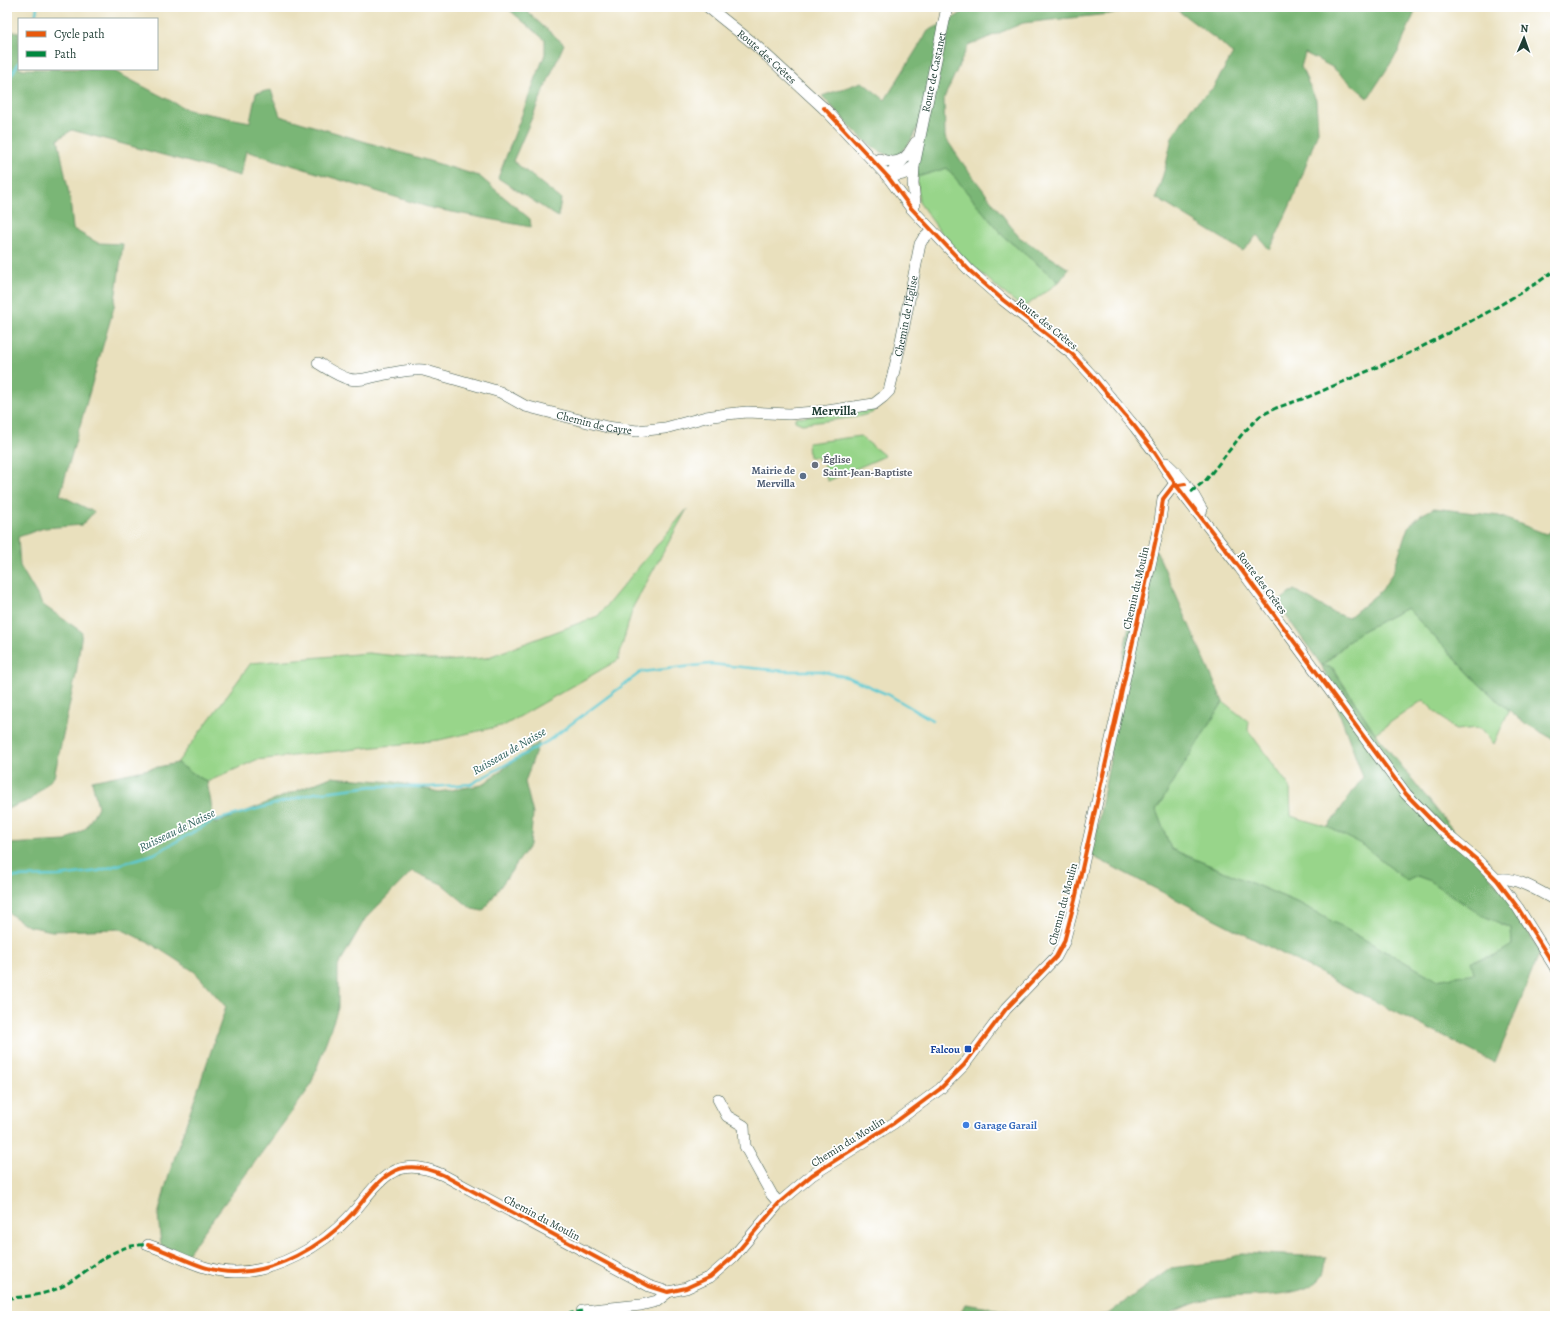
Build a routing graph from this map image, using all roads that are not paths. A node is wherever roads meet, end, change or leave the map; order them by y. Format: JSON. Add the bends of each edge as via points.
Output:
{"nodes":[{"id":1,"x":708,"y":7,"type":"edge"},
{"id":2,"x":947,"y":7,"type":"edge"},
{"id":3,"x":824,"y":108,"type":"junction"},
{"id":4,"x":920,"y":137,"type":"junction"},
{"id":5,"x":879,"y":159,"type":"junction"},
{"id":6,"x":904,"y":159,"type":"junction"},
{"id":7,"x":914,"y":166,"type":"junction"},
{"id":8,"x":891,"y":176,"type":"junction"},
{"id":9,"x":915,"y":204,"type":"junction"},
{"id":10,"x":932,"y":231,"type":"junction"},
{"id":11,"x":318,"y":363,"type":"dead end"},
{"id":12,"x":879,"y":401,"type":"joint"},
{"id":13,"x":1181,"y":488,"type":"junction"},
{"id":14,"x":1497,"y":880,"type":"junction"},
{"id":15,"x":1555,"y":900,"type":"edge"},
{"id":16,"x":1555,"y":967,"type":"edge"},
{"id":17,"x":718,"y":1100,"type":"dead end"},
{"id":18,"x":779,"y":1204,"type":"junction"},
{"id":19,"x":148,"y":1245,"type":"dead end"},
{"id":20,"x":668,"y":1292,"type":"junction"},
{"id":21,"x":582,"y":1311,"type":"dead end"}],
"edges":[{"from":1,"to":3,"type":"street","name":"Route des Crêtes","via":[[753,43]]},
{"from":2,"to":4,"type":"street","name":"Route de Castanet"},
{"from":3,"to":5,"type":"street","name":"Route des Crêtes"},
{"from":3,"to":8,"type":"street","name":"Route des Crêtes"},
{"from":4,"to":6,"type":"street","name":"Route de Castanet"},
{"from":4,"to":7,"type":"street","name":"Route de Castanet"},
{"from":5,"to":6,"type":"street","via":[[891,163]]},
{"from":5,"to":8,"type":"street","name":"Route des Crêtes"},
{"from":6,"to":8,"type":"street","name":"Route de Castanet"},
{"from":7,"to":8,"type":"street","via":[[906,172]]},
{"from":7,"to":9,"type":"street","name":"Route de Castanet"},
{"from":8,"to":9,"type":"street","name":"Route des Crêtes"},
{"from":8,"to":10,"type":"street","name":"Route des Crêtes","via":[[911,208]]},
{"from":9,"to":10,"type":"street","name":"Route des Crêtes"},
{"from":10,"to":12,"type":"street","name":"Chemin de l'Église","via":[[920,244],[889,391]]},
{"from":10,"to":13,"type":"street","name":"Route des Crêtes","via":[[970,271],[1003,300],[1072,354],[1135,427]]},
{"from":11,"to":12,"type":"street","name":"Chemin de Cayre","via":[[350,379],[366,379],[415,370],[429,371],[500,392],[525,406],[607,427],[636,431],[665,428],[727,414],[819,412],[874,404]]},
{"from":13,"to":14,"type":"street","name":"Route des Crêtes","via":[[1406,794],[1439,828]]},
{"from":13,"to":18,"type":"street","name":"Chemin du Moulin","via":[[1173,486],[1164,500],[1075,900],[1064,942],[1056,957],[1006,1009],[964,1065],[940,1089],[875,1136],[812,1175]]},
{"from":14,"to":15,"type":"street","via":[[1506,878]]},
{"from":14,"to":16,"type":"street","name":"Route des Crêtes"},
{"from":17,"to":18,"type":"street","via":[[727,1116],[744,1126],[745,1146]]},
{"from":18,"to":20,"type":"street","name":"Chemin du Moulin","via":[[719,1270],[686,1288]]},
{"from":19,"to":20,"type":"street","name":"Chemin du Moulin","via":[[218,1271],[264,1270],[292,1258],[336,1230],[390,1173],[406,1168],[422,1168],[443,1175],[649,1286]]},
{"from":20,"to":21,"type":"street","via":[[657,1301],[641,1305]]}]}
